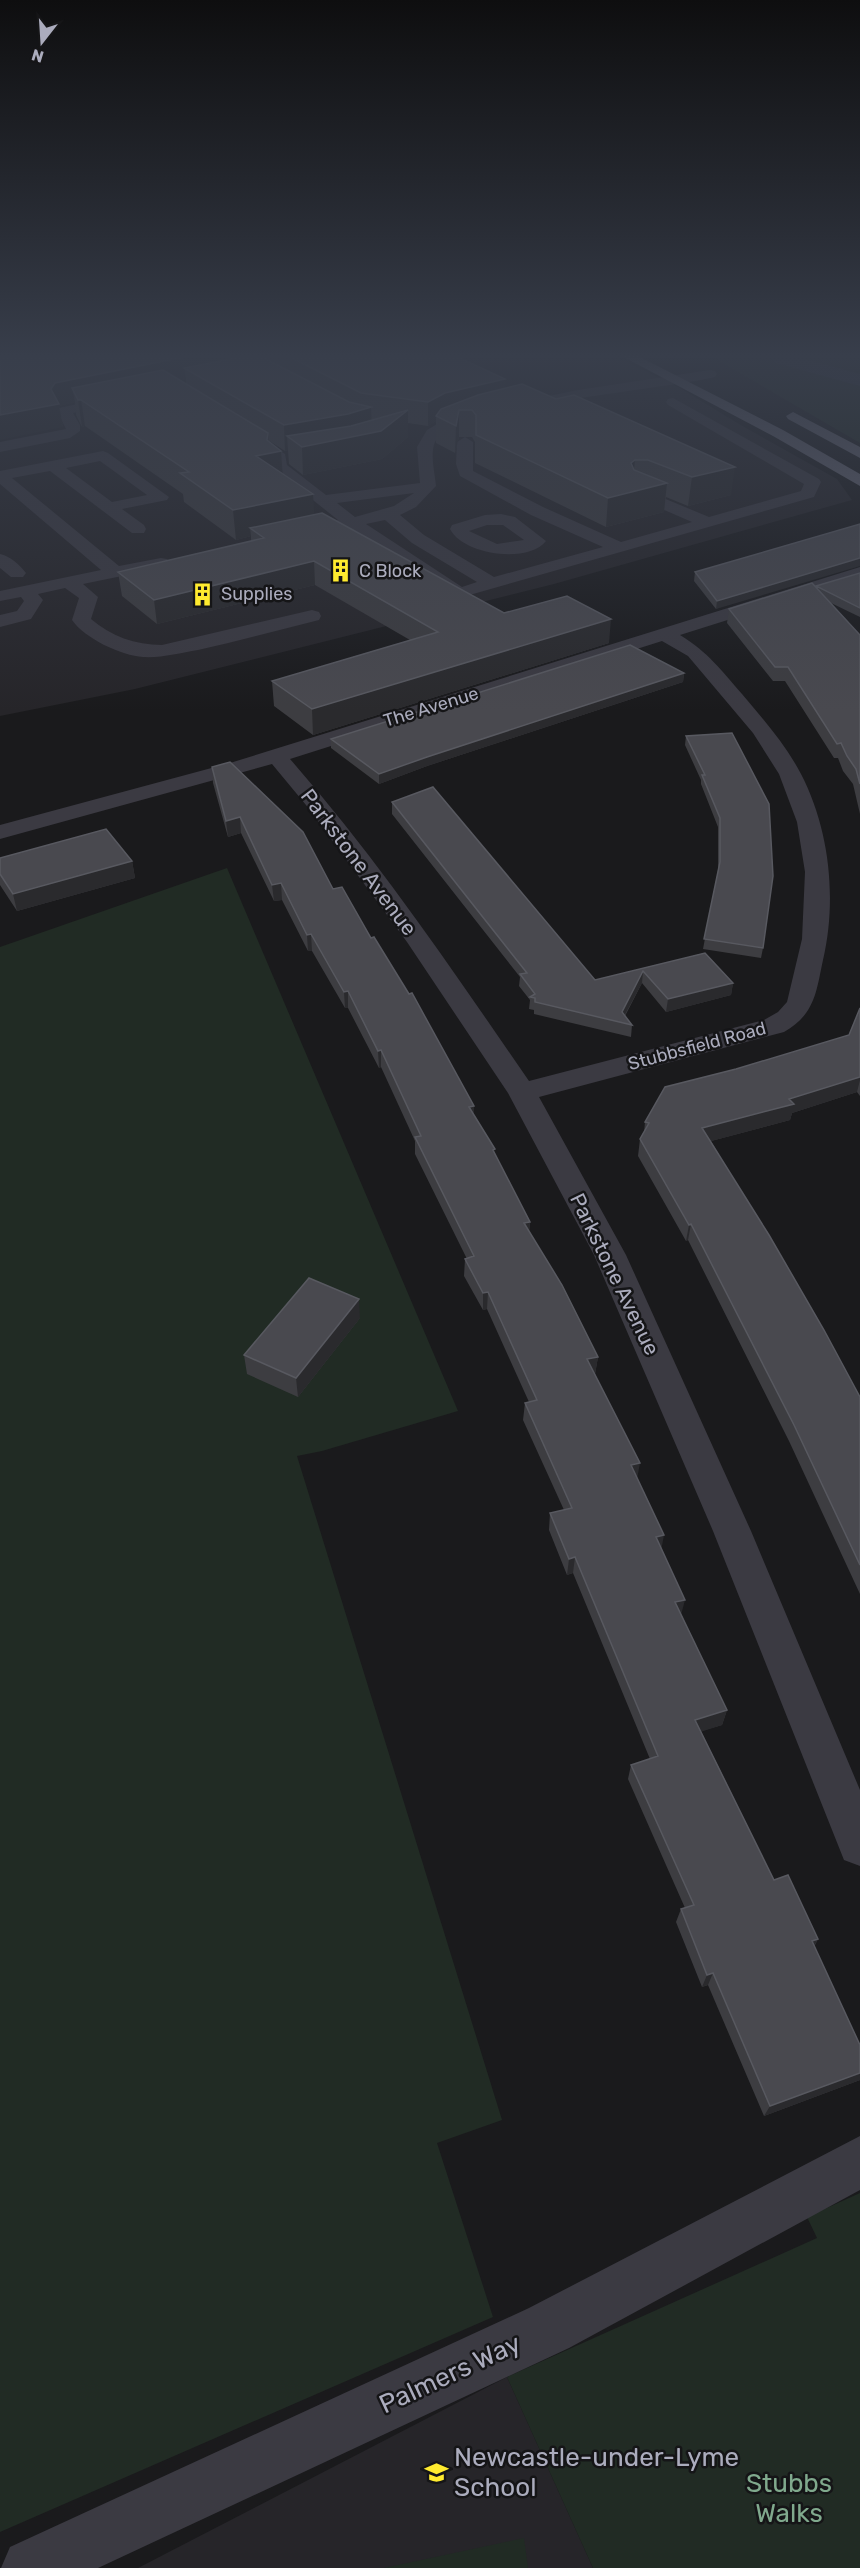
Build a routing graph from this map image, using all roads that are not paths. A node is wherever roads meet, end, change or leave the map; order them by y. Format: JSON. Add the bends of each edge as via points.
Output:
{"nodes":[{"id":1,"x":22,"y":472,"type":"edge"},
{"id":2,"x":61,"y":472,"type":"edge"},
{"id":3,"x":125,"y":472,"type":"edge"},
{"id":4,"x":287,"y":472,"type":"edge"},
{"id":5,"x":427,"y":472,"type":"edge"},
{"id":6,"x":466,"y":472,"type":"edge"},
{"id":7,"x":795,"y":472,"type":"edge"},
{"id":8,"x":844,"y":472,"type":"edge"},
{"id":9,"x":0,"y":476,"type":"edge"},
{"id":10,"x":860,"y":481,"type":"edge"},
{"id":11,"x":428,"y":486,"type":"junction"},
{"id":12,"x":638,"y":493,"type":"edge"},
{"id":13,"x":324,"y":500,"type":"junction"},
{"id":14,"x":109,"y":507,"type":"junction"},
{"id":15,"x":388,"y":514,"type":"junction"},
{"id":16,"x":351,"y":522,"type":"junction"},
{"id":17,"x":707,"y":522,"type":"junction"},
{"id":18,"x":320,"y":529,"type":"edge"},
{"id":19,"x":98,"y":537,"type":"dead end"},
{"id":20,"x":79,"y":542,"type":"junction"},
{"id":21,"x":142,"y":544,"type":"dead end"},
{"id":22,"x":480,"y":546,"type":"dead end"},
{"id":23,"x":618,"y":547,"type":"junction"},
{"id":24,"x":443,"y":552,"type":"junction"},
{"id":25,"x":407,"y":558,"type":"junction"},
{"id":26,"x":0,"y":559,"type":"edge"},
{"id":27,"x":173,"y":561,"type":"edge"},
{"id":28,"x":860,"y":572,"type":"edge"},
{"id":29,"x":17,"y":573,"type":"dead end"},
{"id":30,"x":116,"y":573,"type":"junction"},
{"id":31,"x":70,"y":583,"type":"junction"},
{"id":32,"x":491,"y":584,"type":"junction"},
{"id":33,"x":25,"y":591,"type":"junction"},
{"id":34,"x":0,"y":596,"type":"edge"},
{"id":35,"x":312,"y":616,"type":"dead end"},
{"id":36,"x":0,"y":621,"type":"edge"},
{"id":37,"x":665,"y":634,"type":"junction"},
{"id":38,"x":276,"y":756,"type":"junction"},
{"id":39,"x":0,"y":832,"type":"edge"},
{"id":40,"x":522,"y":1092,"type":"junction"},
{"id":41,"x":860,"y":1844,"type":"edge"},
{"id":42,"x":860,"y":2162,"type":"edge"},
{"id":43,"x":31,"y":2568,"type":"edge"}],
"edges":[{"from":1,"to":9,"type":"street"},
{"from":2,"to":14,"type":"street"},
{"from":3,"to":14,"type":"street","via":[[161,496]]},
{"from":4,"to":13,"type":"street"},
{"from":5,"to":11,"type":"street"},
{"from":6,"to":23,"type":"street","via":[[537,512]]},
{"from":7,"to":17,"type":"street","via":[[813,482],[808,494]]},
{"from":8,"to":10,"type":"highway"},
{"from":9,"to":20,"type":"street"},
{"from":11,"to":13,"type":"street"},
{"from":11,"to":15,"type":"street","via":[[417,499]]},
{"from":12,"to":17,"type":"street"},
{"from":13,"to":16,"type":"street"},
{"from":14,"to":21,"type":"street","via":[[138,529],[122,532]]},
{"from":15,"to":16,"type":"street"},
{"from":15,"to":24,"type":"street","via":[[418,539]]},
{"from":16,"to":18,"type":"street"},
{"from":16,"to":25,"type":"street"},
{"from":17,"to":23,"type":"street"},
{"from":19,"to":20,"type":"street"},
{"from":20,"to":30,"type":"street"},
{"from":22,"to":24,"type":"street"},
{"from":23,"to":32,"type":"street"},
{"from":24,"to":25,"type":"street"},
{"from":24,"to":32,"type":"street"},
{"from":25,"to":32,"type":"street","via":[[459,593]]},
{"from":26,"to":29,"type":"street"},
{"from":27,"to":30,"type":"street"},
{"from":28,"to":37,"type":"street","name":"The Avenue"},
{"from":30,"to":31,"type":"street"},
{"from":31,"to":33,"type":"street"},
{"from":31,"to":35,"type":"street","via":[[89,597],[81,620],[98,634],[141,651],[162,651],[217,640]]},
{"from":33,"to":34,"type":"street"},
{"from":33,"to":36,"type":"street","via":[[34,600],[24,615]]},
{"from":37,"to":38,"type":"street","name":"The Avenue"},
{"from":37,"to":40,"type":"street","name":"Stubbsfield Road","via":[[695,652],[761,730],[790,774],[809,822],[816,872],[815,939],[800,1004],[774,1026]]},
{"from":38,"to":39,"type":"street","name":"The Avenue"},
{"from":38,"to":40,"type":"street","name":"Parkstone Avenue","via":[[314,800],[417,938]]},
{"from":40,"to":41,"type":"street","name":"Parkstone Avenue","via":[[610,1255],[732,1531]]},
{"from":42,"to":43,"type":"street","name":"Palmers Way","via":[[549,2328]]}]}
